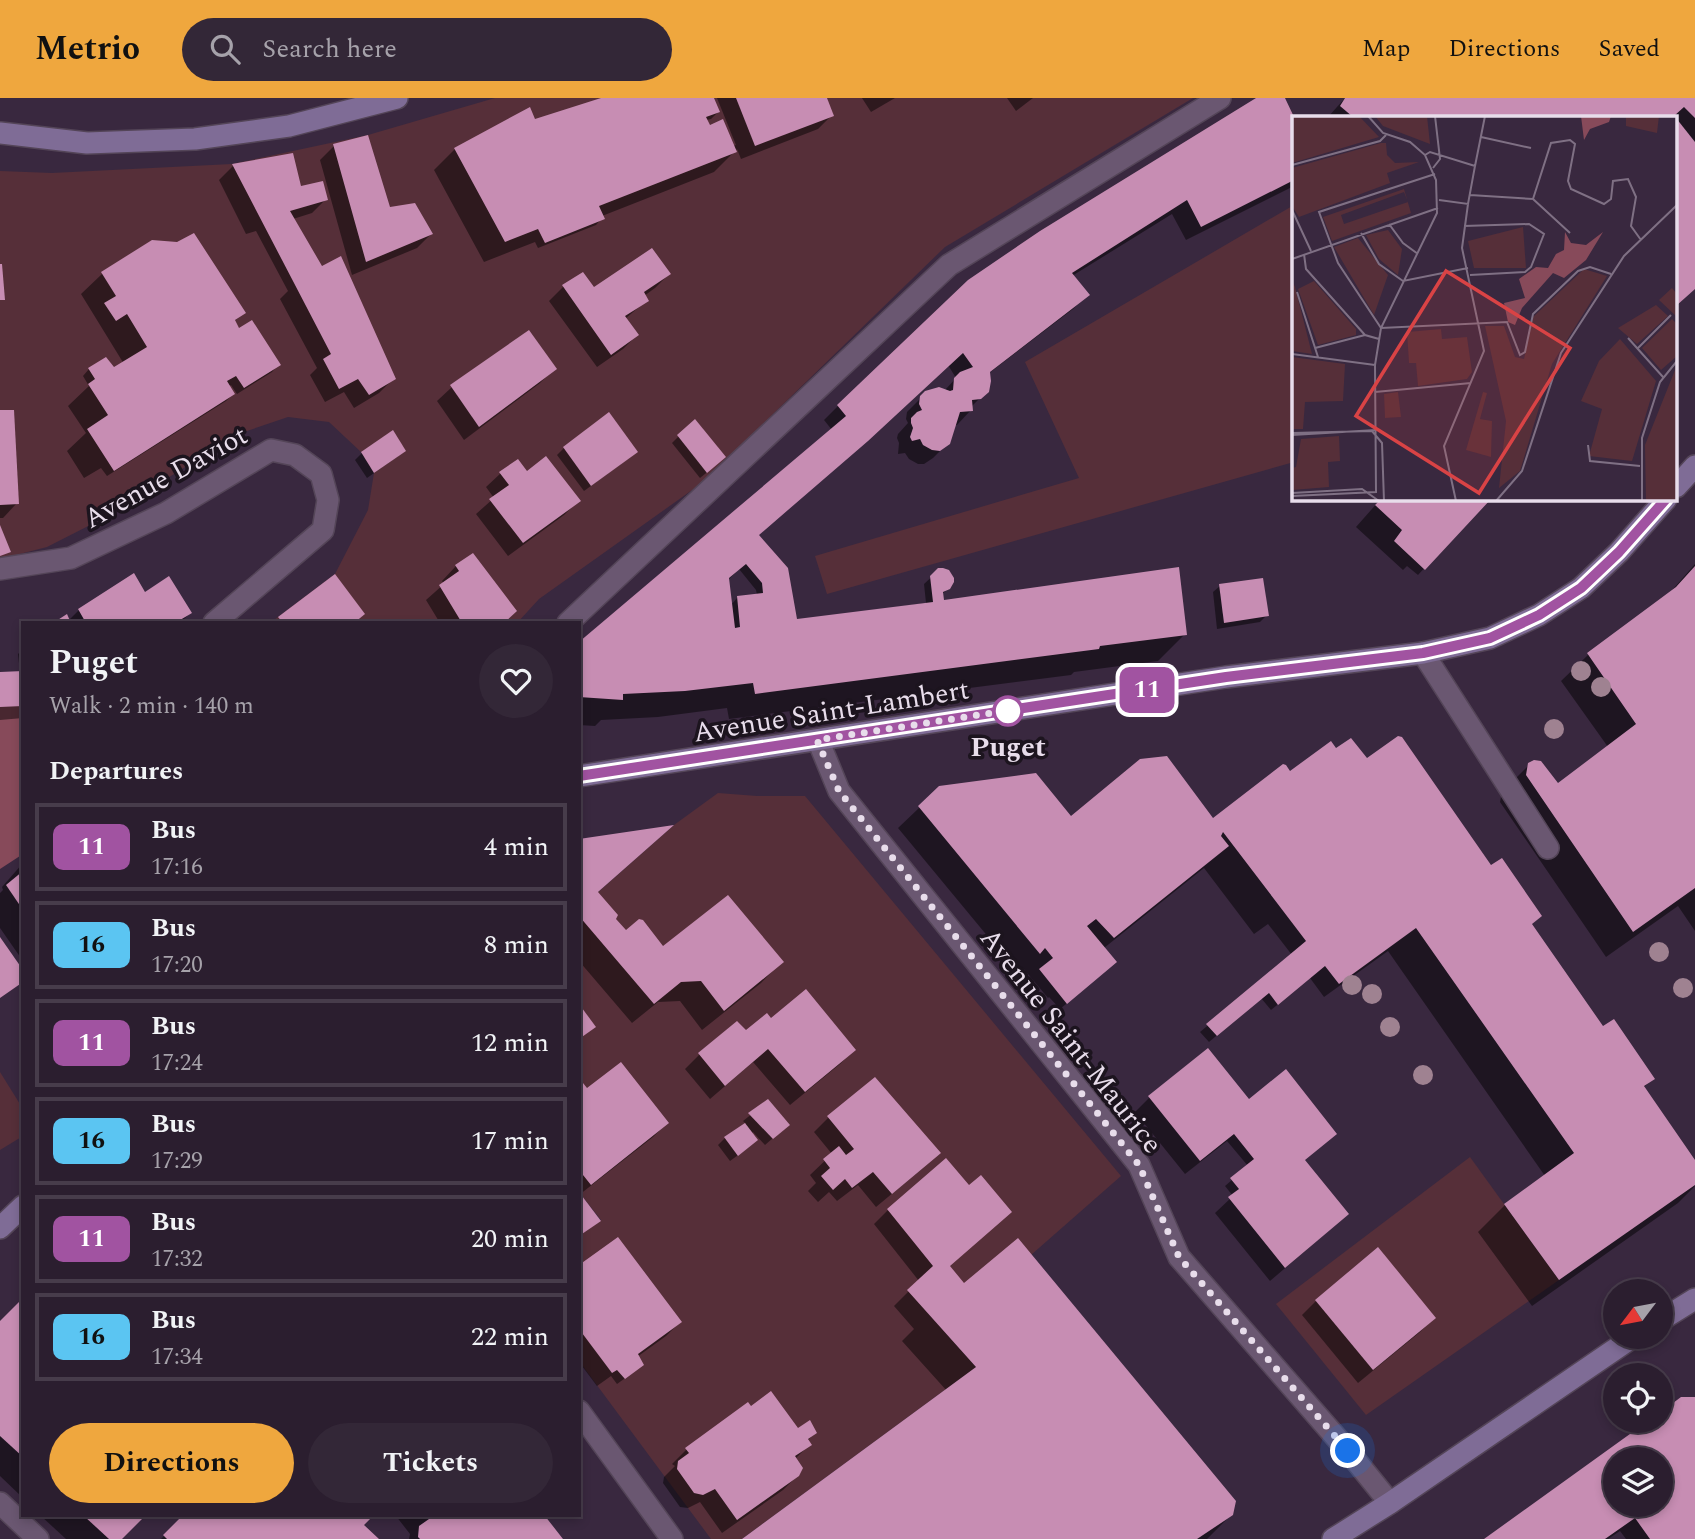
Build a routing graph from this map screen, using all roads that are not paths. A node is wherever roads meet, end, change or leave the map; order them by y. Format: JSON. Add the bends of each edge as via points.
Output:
{"nodes":[{"id":1,"x":397,"y":98,"type":"edge"},
{"id":2,"x":1220,"y":98,"type":"edge"},
{"id":3,"x":0,"y":133,"type":"edge"},
{"id":4,"x":1695,"y":466,"type":"edge"},
{"id":5,"x":1678,"y":485,"type":"edge"},
{"id":6,"x":1665,"y":500,"type":"edge"},
{"id":7,"x":0,"y":569,"type":"edge"},
{"id":8,"x":216,"y":621,"type":"edge"},
{"id":9,"x":570,"y":621,"type":"edge"},
{"id":10,"x":1423,"y":653,"type":"junction"},
{"id":11,"x":817,"y":740,"type":"junction"},
{"id":12,"x":581,"y":776,"type":"edge"},
{"id":13,"x":1548,"y":848,"type":"dead end"},
{"id":14,"x":21,"y":1208,"type":"edge"},
{"id":15,"x":0,"y":1228,"type":"edge"},
{"id":16,"x":1695,"y":1299,"type":"edge"},
{"id":17,"x":1673,"y":1313,"type":"edge"},
{"id":18,"x":1615,"y":1349,"type":"edge"},
{"id":19,"x":581,"y":1414,"type":"edge"},
{"id":20,"x":0,"y":1503,"type":"edge"},
{"id":21,"x":1390,"y":1503,"type":"junction"},
{"id":22,"x":38,"y":1539,"type":"edge"},
{"id":23,"x":672,"y":1539,"type":"edge"},
{"id":24,"x":1333,"y":1539,"type":"edge"}],
"edges":[{"from":1,"to":3,"type":"street","via":[[289,126],[195,139],[87,144]]},
{"from":2,"to":9,"type":"street","via":[[949,265]]},
{"from":4,"to":5,"type":"street"},
{"from":6,"to":10,"type":"street","name":"Avenue Saint-Lambert","via":[[1581,588],[1539,615],[1490,638]]},
{"from":7,"to":8,"type":"street","name":"Avenue Daviot","via":[[71,558],[166,513],[271,450],[295,455],[321,474],[328,500],[323,530]]},
{"from":10,"to":11,"type":"street","name":"Avenue Saint-Lambert","via":[[1226,677]]},
{"from":10,"to":13,"type":"street"},
{"from":11,"to":12,"type":"street","name":"Avenue Saint-Lambert"},
{"from":11,"to":21,"type":"street","name":"Avenue Saint-Maurice","via":[[839,791],[1139,1165],[1179,1257]]},
{"from":14,"to":15,"type":"street"},
{"from":16,"to":17,"type":"street"},
{"from":18,"to":21,"type":"street"},
{"from":19,"to":23,"type":"street"},
{"from":20,"to":22,"type":"street"},
{"from":21,"to":24,"type":"street"}]}
